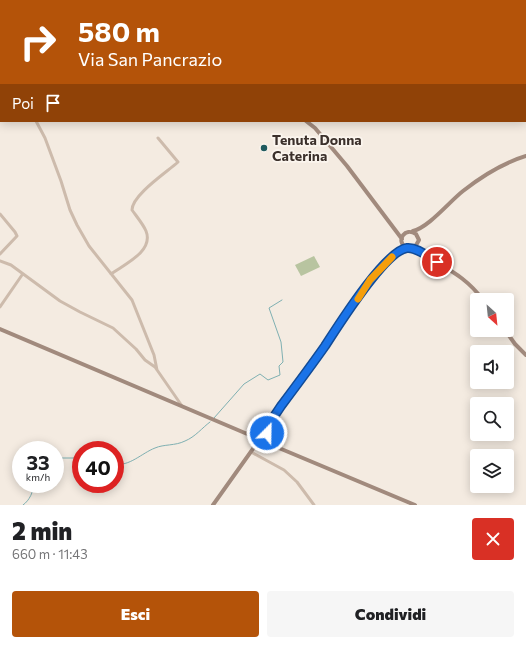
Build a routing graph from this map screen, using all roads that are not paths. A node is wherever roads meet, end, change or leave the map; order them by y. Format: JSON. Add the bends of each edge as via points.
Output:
{"nodes":[{"id":1,"x":36,"y":122,"type":"edge"},
{"id":2,"x":307,"y":122,"type":"edge"},
{"id":3,"x":158,"y":138,"type":"dead end"},
{"id":4,"x":526,"y":156,"type":"edge"},
{"id":5,"x":0,"y":214,"type":"edge"},
{"id":6,"x":426,"y":225,"type":"junction"},
{"id":7,"x":394,"y":230,"type":"junction"},
{"id":8,"x":412,"y":232,"type":"junction"},
{"id":9,"x":404,"y":234,"type":"junction"},
{"id":10,"x":418,"y":239,"type":"junction"},
{"id":11,"x":402,"y":241,"type":"junction"},
{"id":12,"x":409,"y":248,"type":"junction"},
{"id":13,"x":421,"y":252,"type":"junction"},
{"id":14,"x":0,"y":254,"type":"edge"},
{"id":15,"x":392,"y":257,"type":"junction"},
{"id":16,"x":0,"y":261,"type":"edge"},
{"id":17,"x":22,"y":274,"type":"junction"},
{"id":18,"x":111,"y":274,"type":"junction"},
{"id":19,"x":478,"y":293,"type":"edge"},
{"id":20,"x":0,"y":307,"type":"edge"},
{"id":21,"x":0,"y":329,"type":"edge"},
{"id":22,"x":510,"y":337,"type":"edge"},
{"id":23,"x":526,"y":354,"type":"edge"},
{"id":24,"x":157,"y":370,"type":"junction"},
{"id":25,"x":183,"y":407,"type":"junction"},
{"id":26,"x":273,"y":418,"type":"junction"},
{"id":27,"x":260,"y":432,"type":"junction"},
{"id":28,"x":252,"y":436,"type":"junction"},
{"id":29,"x":267,"y":437,"type":"junction"},
{"id":30,"x":267,"y":443,"type":"junction"},
{"id":31,"x":255,"y":446,"type":"junction"},
{"id":32,"x":251,"y":452,"type":"junction"},
{"id":33,"x":213,"y":505,"type":"edge"},
{"id":34,"x":314,"y":505,"type":"edge"},
{"id":35,"x":415,"y":505,"type":"edge"}],
"edges":[{"from":1,"to":18,"type":"street","via":[[77,225],[89,246]]},
{"from":2,"to":7,"type":"main road","via":[[347,166]]},
{"from":3,"to":18,"type":"street","via":[[178,162],[146,188],[134,204],[132,210],[146,230],[148,243],[137,256]]},
{"from":4,"to":6,"type":"main road","via":[[480,178]]},
{"from":5,"to":14,"type":"street","via":[[17,236]]},
{"from":6,"to":8,"type":"main road"},
{"from":6,"to":10,"type":"main road"},
{"from":7,"to":9,"type":"main road"},
{"from":7,"to":11,"type":"main road"},
{"from":8,"to":9,"type":"main road"},
{"from":8,"to":10,"type":"main road"},
{"from":9,"to":11,"type":"main road"},
{"from":10,"to":12,"type":"main road","via":[[415,246]]},
{"from":10,"to":13,"type":"main road"},
{"from":11,"to":12,"type":"main road"},
{"from":11,"to":15,"type":"main road"},
{"from":12,"to":13,"type":"main road"},
{"from":12,"to":15,"type":"main road"},
{"from":13,"to":19,"type":"main road","via":[[467,281]]},
{"from":15,"to":26,"type":"main road","via":[[370,280]]},
{"from":16,"to":17,"type":"street"},
{"from":17,"to":20,"type":"street"},
{"from":17,"to":24,"type":"street","via":[[80,312],[113,328]]},
{"from":18,"to":24,"type":"street","via":[[132,300],[152,349]]},
{"from":21,"to":25,"type":"main road"},
{"from":22,"to":23,"type":"main road"},
{"from":24,"to":25,"type":"street"},
{"from":25,"to":28,"type":"main road"},
{"from":26,"to":27,"type":"main road"},
{"from":26,"to":29,"type":"main road"},
{"from":27,"to":28,"type":"main road"},
{"from":27,"to":29,"type":"main road"},
{"from":28,"to":31,"type":"main road","via":[[252,443]]},
{"from":29,"to":30,"type":"main road"},
{"from":30,"to":31,"type":"main road","via":[[262,447]]},
{"from":30,"to":35,"type":"main road"},
{"from":31,"to":32,"type":"main road"},
{"from":32,"to":33,"type":"main road"},
{"from":32,"to":34,"type":"street","via":[[284,470],[297,482]]}]}
